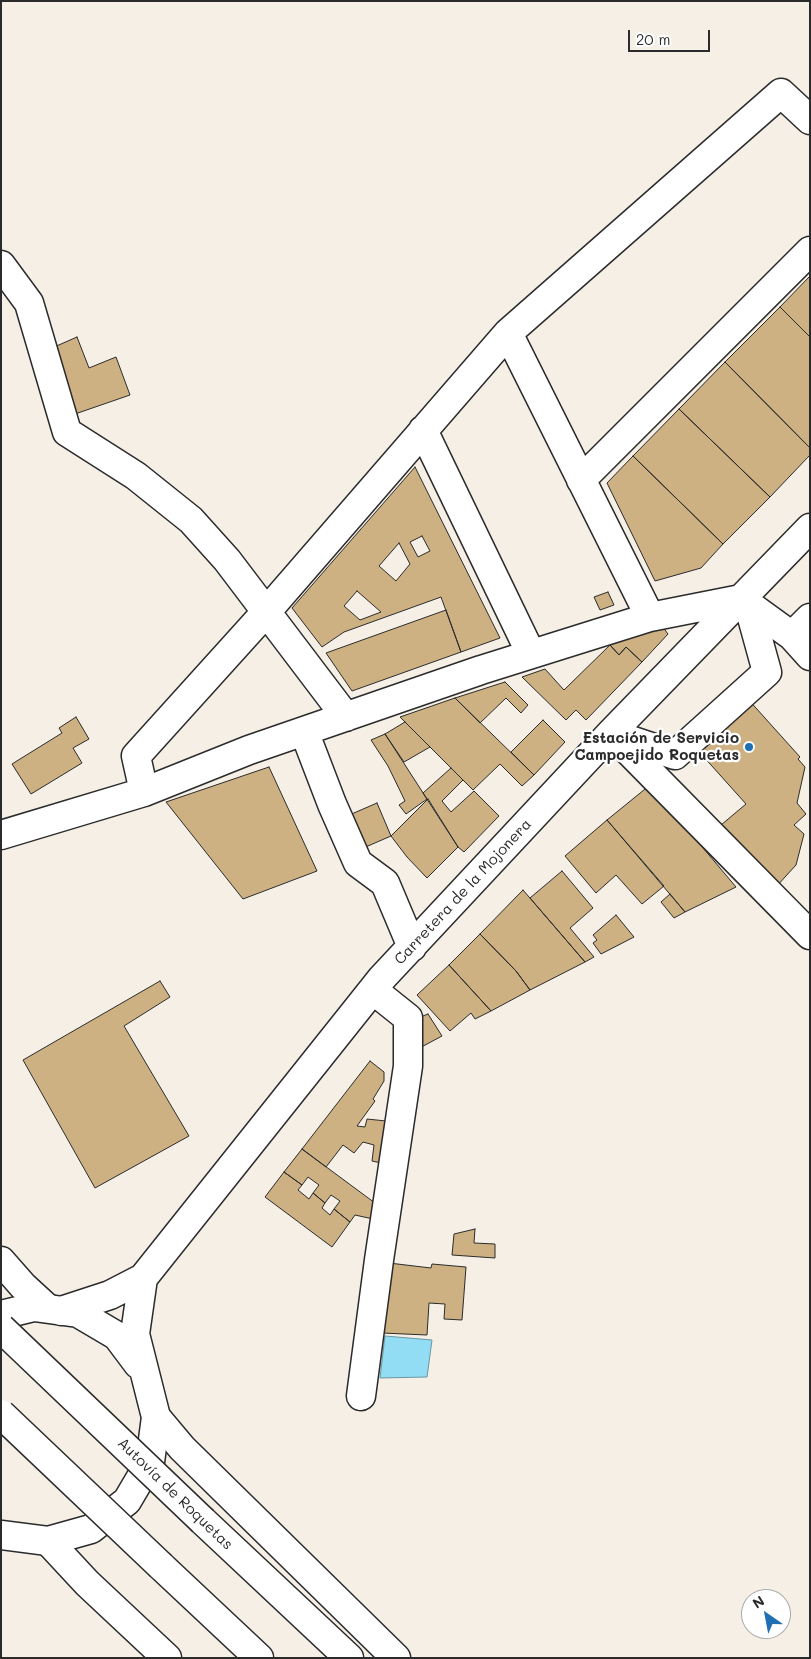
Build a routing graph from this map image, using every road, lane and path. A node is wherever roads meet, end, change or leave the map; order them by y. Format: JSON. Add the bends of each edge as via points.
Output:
{"nodes":[{"id":1,"x":810,"y":120,"type":"edge"},
{"id":2,"x":810,"y":250,"type":"edge"},
{"id":3,"x":1,"y":265,"type":"edge"},
{"id":4,"x":508,"y":333,"type":"junction"},
{"id":5,"x":424,"y":430,"type":"junction"},
{"id":6,"x":581,"y":480,"type":"junction"},
{"id":7,"x":810,"y":528,"type":"edge"},
{"id":8,"x":745,"y":601,"type":"junction"},
{"id":9,"x":267,"y":611,"type":"junction"},
{"id":10,"x":650,"y":617,"type":"junction"},
{"id":11,"x":804,"y":637,"type":"edge"},
{"id":12,"x":531,"y":654,"type":"junction"},
{"id":13,"x":346,"y":717,"type":"junction"},
{"id":14,"x":304,"y":731,"type":"junction"},
{"id":15,"x":611,"y":733,"type":"junction"},
{"id":16,"x":144,"y":792,"type":"junction"},
{"id":17,"x":1,"y":835,"type":"edge"},
{"id":18,"x":810,"y":935,"type":"edge"},
{"id":19,"x":412,"y":947,"type":"junction"},
{"id":20,"x":373,"y":990,"type":"junction"},
{"id":21,"x":1,"y":1261,"type":"edge"},
{"id":22,"x":143,"y":1278,"type":"junction"},
{"id":23,"x":54,"y":1309,"type":"junction"},
{"id":24,"x":1,"y":1315,"type":"edge"},
{"id":25,"x":1,"y":1328,"type":"edge"},
{"id":26,"x":145,"y":1373,"type":"junction"},
{"id":27,"x":361,"y":1396,"type":"dead end"},
{"id":28,"x":1,"y":1414,"type":"edge"},
{"id":29,"x":156,"y":1417,"type":"junction"},
{"id":30,"x":2,"y":1536,"type":"edge"},
{"id":31,"x":48,"y":1541,"type":"junction"},
{"id":32,"x":167,"y":1658,"type":"edge"},
{"id":33,"x":259,"y":1658,"type":"edge"},
{"id":34,"x":349,"y":1658,"type":"edge"},
{"id":35,"x":396,"y":1658,"type":"edge"}],
"edges":[{"from":1,"to":4,"type":"main road","via":[[782,93]]},
{"from":2,"to":6,"type":"main road"},
{"from":3,"to":9,"type":"main road","via":[[28,303],[67,432],[136,476],[191,520]]},
{"from":4,"to":5,"type":"main road"},
{"from":4,"to":6,"type":"main road"},
{"from":5,"to":9,"type":"main road"},
{"from":5,"to":12,"type":"main road"},
{"from":6,"to":10,"type":"main road"},
{"from":7,"to":8,"type":"main road","name":"Carretera de la Mojonera"},
{"from":8,"to":10,"type":"main road"},
{"from":8,"to":11,"type":"main road"},
{"from":8,"to":15,"type":"main road","name":"Carretera de la Mojonera"},
{"from":8,"to":15,"type":"main road","via":[[767,672],[675,755]]},
{"from":9,"to":13,"type":"main road"},
{"from":9,"to":16,"type":"main road","via":[[136,756]]},
{"from":10,"to":12,"type":"main road"},
{"from":12,"to":13,"type":"main road"},
{"from":13,"to":14,"type":"main road"},
{"from":14,"to":16,"type":"main road"},
{"from":14,"to":19,"type":"main road","via":[[358,863],[385,883]]},
{"from":15,"to":18,"type":"main road"},
{"from":15,"to":19,"type":"main road","name":"Carretera de la Mojonera"},
{"from":16,"to":17,"type":"main road"},
{"from":19,"to":20,"type":"main road","name":"Carretera de la Mojonera"},
{"from":20,"to":22,"type":"main road","name":"Carretera de la Mojonera"},
{"from":20,"to":27,"type":"main road","via":[[408,1018],[408,1066]]},
{"from":21,"to":23,"type":"main road","via":[[23,1286]]},
{"from":22,"to":23,"type":"main road","name":"Carretera de la Mojonera","via":[[110,1296]]},
{"from":22,"to":26,"type":"main road","name":"Carretera de la Mojonera","via":[[134,1334]]},
{"from":23,"to":24,"type":"main road","via":[[34,1307]]},
{"from":23,"to":26,"type":"main road","via":[[78,1314],[117,1336]]},
{"from":25,"to":34,"type":"main road","name":"Autovía de Roquetas","bridge":true},
{"from":26,"to":29,"type":"main road","name":"Carretera de la Mojonera"},
{"from":28,"to":33,"type":"main road","bridge":true},
{"from":29,"to":31,"type":"main road","via":[[150,1462],[127,1501],[91,1529]]},
{"from":29,"to":35,"type":"main road","via":[[182,1448]]},
{"from":30,"to":31,"type":"main road"},
{"from":31,"to":32,"type":"main road","via":[[87,1583]]}]}
